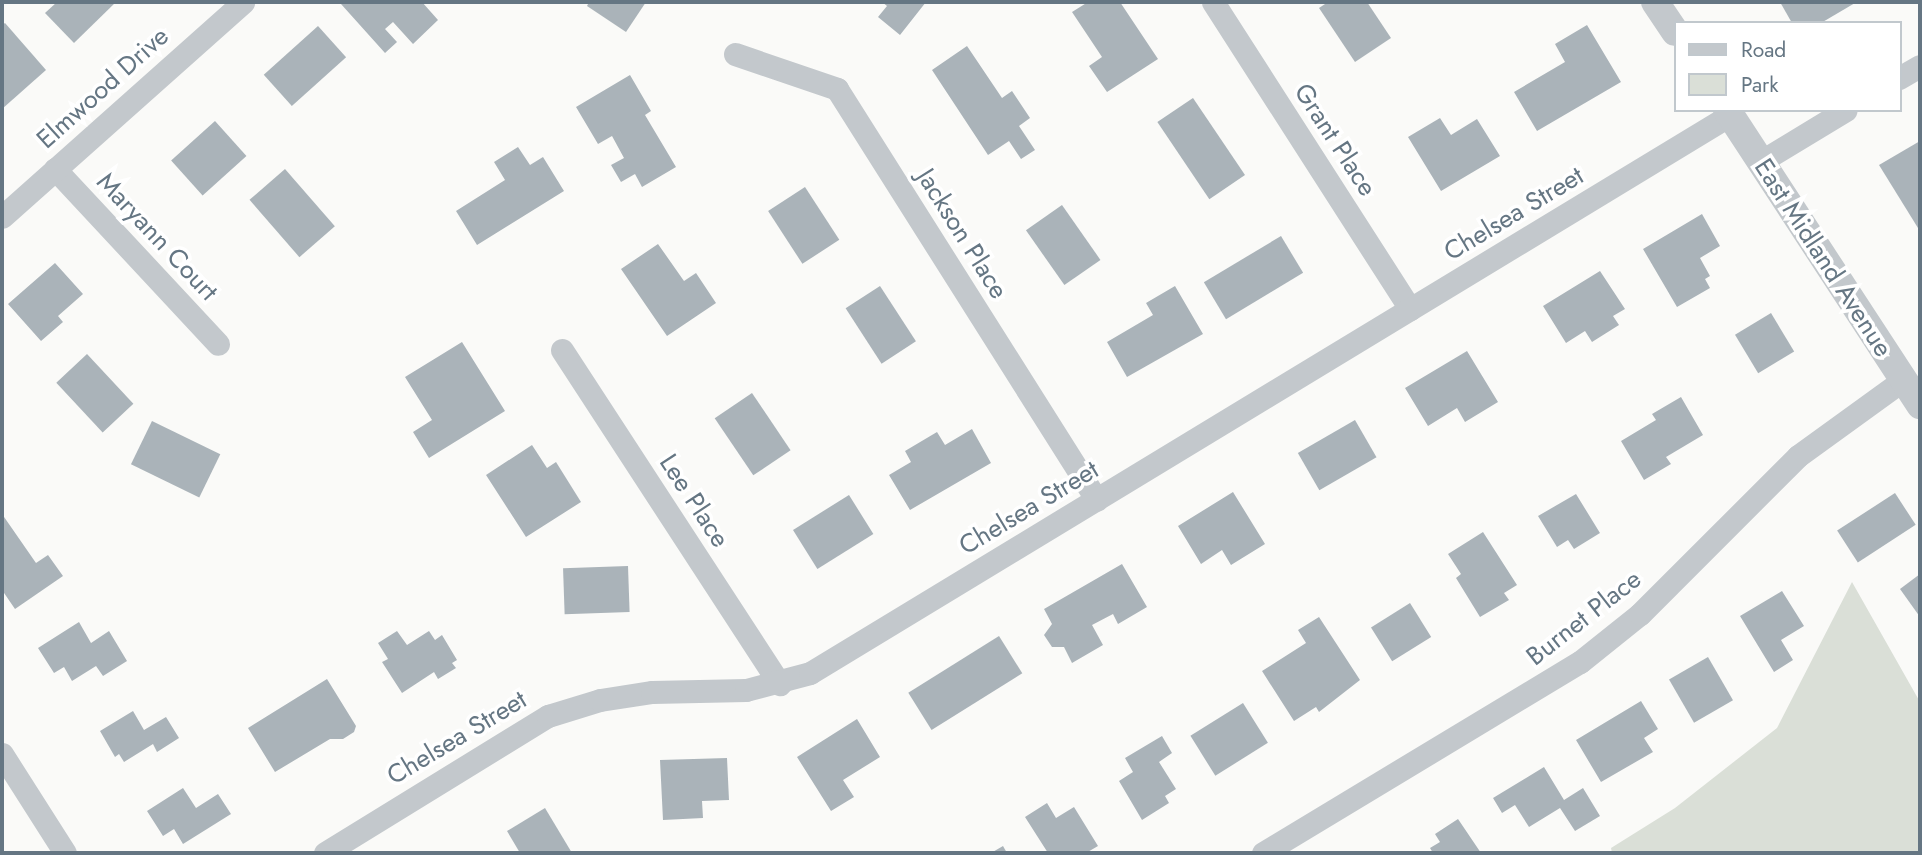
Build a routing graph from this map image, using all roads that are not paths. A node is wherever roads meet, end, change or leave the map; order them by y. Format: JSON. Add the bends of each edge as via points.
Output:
{"nodes":[{"id":1,"x":243,"y":2,"type":"edge"},
{"id":2,"x":1213,"y":2,"type":"edge"},
{"id":3,"x":1655,"y":2,"type":"edge"},
{"id":4,"x":1674,"y":30,"type":"edge"},
{"id":5,"x":735,"y":54,"type":"dead end"},
{"id":6,"x":1920,"y":66,"type":"edge"},
{"id":7,"x":1901,"y":77,"type":"edge"},
{"id":8,"x":1843,"y":112,"type":"edge"},
{"id":9,"x":1728,"y":113,"type":"edge"},
{"id":10,"x":1760,"y":162,"type":"junction"},
{"id":11,"x":55,"y":169,"type":"junction"},
{"id":12,"x":2,"y":217,"type":"edge"},
{"id":13,"x":1410,"y":309,"type":"junction"},
{"id":14,"x":218,"y":344,"type":"dead end"},
{"id":15,"x":562,"y":350,"type":"dead end"},
{"id":16,"x":1903,"y":380,"type":"junction"},
{"id":17,"x":1920,"y":405,"type":"edge"},
{"id":18,"x":1097,"y":500,"type":"junction"},
{"id":19,"x":780,"y":684,"type":"junction"},
{"id":20,"x":2,"y":754,"type":"edge"},
{"id":21,"x":65,"y":853,"type":"edge"},
{"id":22,"x":325,"y":853,"type":"edge"},
{"id":23,"x":1263,"y":853,"type":"edge"}],
"edges":[{"from":1,"to":11,"type":"street","name":"Elmwood Drive"},
{"from":2,"to":13,"type":"street","name":"Grant Place"},
{"from":3,"to":4,"type":"street"},
{"from":5,"to":18,"type":"street","name":"Jackson Place","via":[[837,89]]},
{"from":6,"to":7,"type":"street"},
{"from":8,"to":10,"type":"street"},
{"from":9,"to":10,"type":"street","name":"East Midland Avenue"},
{"from":9,"to":13,"type":"street","name":"Chelsea Street"},
{"from":10,"to":16,"type":"street","name":"East Midland Avenue"},
{"from":11,"to":12,"type":"street","name":"Elmwood Drive"},
{"from":11,"to":14,"type":"street","name":"Maryann Court"},
{"from":13,"to":18,"type":"street","name":"Chelsea Street"},
{"from":15,"to":19,"type":"street","name":"Lee Place"},
{"from":16,"to":17,"type":"street","name":"East Midland Avenue"},
{"from":16,"to":23,"type":"street","name":"Burnet Place","via":[[1798,456],[1640,614],[1580,662]]},
{"from":18,"to":19,"type":"street","name":"Chelsea Street","via":[[810,673]]},
{"from":19,"to":22,"type":"street","name":"Chelsea Street","via":[[746,690],[652,692],[600,700],[548,716]]},
{"from":20,"to":21,"type":"street"}]}
